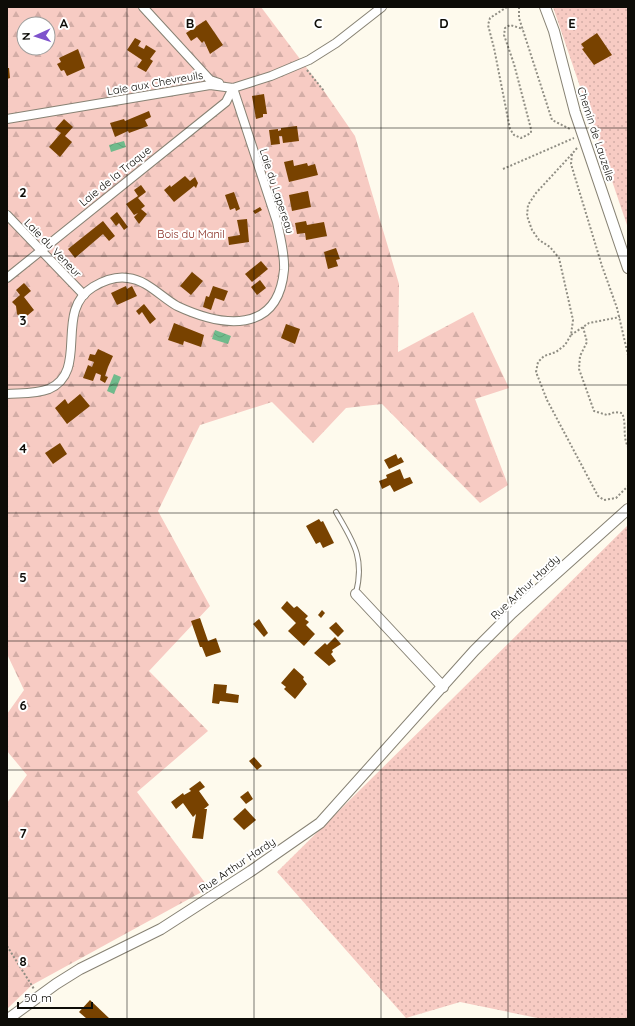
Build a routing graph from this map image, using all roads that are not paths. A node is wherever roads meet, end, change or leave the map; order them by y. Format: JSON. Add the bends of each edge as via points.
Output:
{"nodes":[{"id":1,"x":143,"y":7,"type":"edge"},
{"id":2,"x":382,"y":7,"type":"edge"},
{"id":3,"x":545,"y":7,"type":"edge"},
{"id":4,"x":233,"y":88,"type":"junction"},
{"id":5,"x":7,"y":118,"type":"edge"},
{"id":6,"x":7,"y":215,"type":"edge"},
{"id":7,"x":42,"y":250,"type":"junction"},
{"id":8,"x":628,"y":268,"type":"edge"},
{"id":9,"x":7,"y":278,"type":"edge"},
{"id":10,"x":84,"y":295,"type":"junction"},
{"id":11,"x":7,"y":394,"type":"edge"},
{"id":12,"x":628,"y":509,"type":"edge"},
{"id":13,"x":336,"y":512,"type":"dead end"},
{"id":14,"x":356,"y":594,"type":"joint"},
{"id":15,"x":443,"y":687,"type":"junction"},
{"id":16,"x":8,"y":1019,"type":"edge"}],
"edges":[{"from":1,"to":4,"type":"street","via":[[210,80]]},
{"from":2,"to":4,"type":"street","name":"Laie aux Chevreuils","via":[[336,43],[309,60]]},
{"from":3,"to":8,"type":"street","name":"Chemin de Lauzelle","via":[[583,135]]},
{"from":4,"to":5,"type":"street","name":"Laie aux Chevreuils","via":[[210,85]]},
{"from":4,"to":7,"type":"street","name":"Laie de la Traque","via":[[226,102]]},
{"from":4,"to":10,"type":"street","name":"Laie du Lapereau","via":[[282,242],[282,282],[268,310],[248,321],[220,320],[178,306],[143,282],[127,278],[104,281]]},
{"from":6,"to":7,"type":"street","name":"Laie du Veneur","via":[[36,247]]},
{"from":7,"to":9,"type":"street","name":"Laie de la Traque"},
{"from":7,"to":10,"type":"street","name":"Laie du Veneur"},
{"from":10,"to":11,"type":"street","name":"Laie du Lapereau","via":[[76,308],[72,322],[70,360],[62,380],[41,391]]},
{"from":12,"to":15,"type":"street","name":"Rue Arthur Hardy","via":[[512,613]]},
{"from":13,"to":14,"type":"lane","via":[[358,553],[360,567]]},
{"from":14,"to":15,"type":"street"},
{"from":15,"to":16,"type":"street","name":"Rue Arthur Hardy","via":[[320,823],[161,929],[80,969]]}]}
